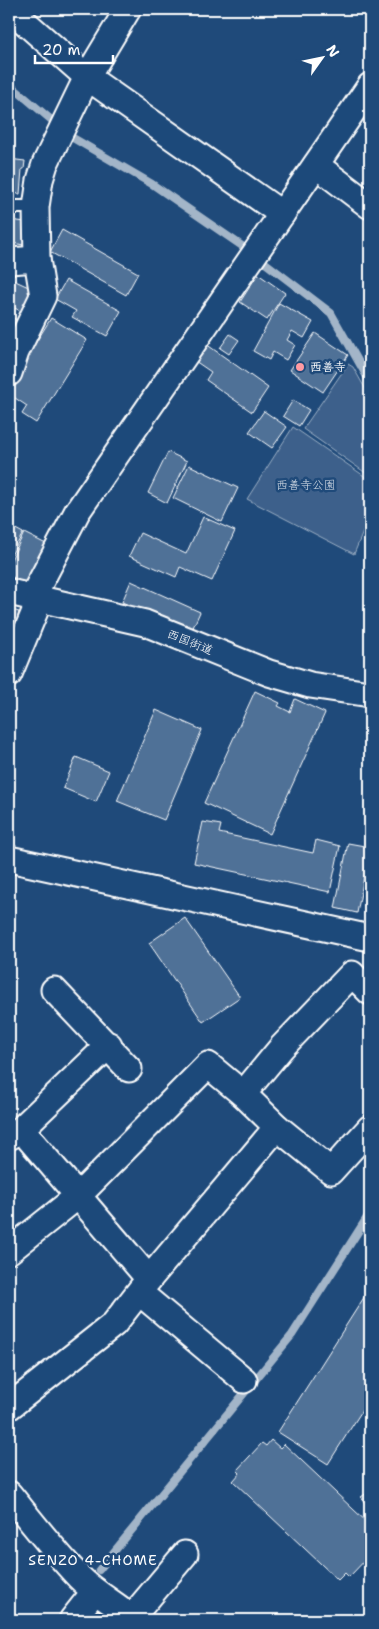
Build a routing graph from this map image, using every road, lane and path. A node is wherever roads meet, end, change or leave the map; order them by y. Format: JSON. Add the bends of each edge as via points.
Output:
{"nodes":[{"id":1,"x":10,"y":9,"type":"edge"},
{"id":2,"x":128,"y":9,"type":"edge"},
{"id":3,"x":87,"y":77,"type":"junction"},
{"id":4,"x":370,"y":86,"type":"edge"},
{"id":5,"x":316,"y":165,"type":"junction"},
{"id":6,"x":370,"y":206,"type":"edge"},
{"id":7,"x":9,"y":207,"type":"edge"},
{"id":8,"x":36,"y":207,"type":"junction"},
{"id":9,"x":282,"y":214,"type":"junction"},
{"id":10,"x":37,"y":259,"type":"junction"},
{"id":11,"x":9,"y":261,"type":"edge"},
{"id":12,"x":9,"y":373,"type":"edge"},
{"id":13,"x":9,"y":592,"type":"edge"},
{"id":14,"x":36,"y":598,"type":"junction"},
{"id":15,"x":9,"y":674,"type":"edge"},
{"id":16,"x":370,"y":694,"type":"edge"},
{"id":17,"x":9,"y":859,"type":"edge"},
{"id":18,"x":370,"y":938,"type":"edge"},
{"id":19,"x":54,"y":990,"type":"dead end"},
{"id":20,"x":370,"y":992,"type":"edge"},
{"id":21,"x":109,"y":1045,"type":"junction"},
{"id":22,"x":129,"y":1069,"type":"dead end"},
{"id":23,"x":243,"y":1094,"type":"junction"},
{"id":24,"x":277,"y":1127,"type":"junction"},
{"id":25,"x":370,"y":1128,"type":"edge"},
{"id":26,"x":15,"y":1133,"type":"edge"},
{"id":27,"x":78,"y":1196,"type":"junction"},
{"id":28,"x":9,"y":1251,"type":"edge"},
{"id":29,"x":145,"y":1286,"type":"junction"},
{"id":30,"x":244,"y":1380,"type":"dead end"},
{"id":31,"x":9,"y":1407,"type":"edge"},
{"id":32,"x":9,"y":1496,"type":"edge"},
{"id":33,"x":186,"y":1554,"type":"dead end"},
{"id":34,"x":95,"y":1591,"type":"junction"},
{"id":35,"x":132,"y":1619,"type":"edge"},
{"id":36,"x":72,"y":1620,"type":"edge"}],
"edges":[{"from":1,"to":3,"type":"street"},
{"from":2,"to":3,"type":"street"},
{"from":3,"to":8,"type":"street","via":[[45,164]]},
{"from":3,"to":9,"type":"street"},
{"from":4,"to":5,"type":"street"},
{"from":5,"to":6,"type":"street"},
{"from":5,"to":9,"type":"street"},
{"from":7,"to":8,"type":"lane"},
{"from":8,"to":10,"type":"street"},
{"from":9,"to":14,"type":"street","via":[[78,512]]},
{"from":10,"to":11,"type":"street"},
{"from":10,"to":12,"type":"street","via":[[43,296]]},
{"from":13,"to":14,"type":"street","name":"西国街道"},
{"from":14,"to":15,"type":"street"},
{"from":14,"to":16,"type":"street","name":"西国街道","via":[[145,623],[269,674],[310,685]]},
{"from":17,"to":18,"type":"street"},
{"from":19,"to":21,"type":"street"},
{"from":20,"to":23,"type":"street","via":[[352,974],[282,1047]]},
{"from":21,"to":22,"type":"street"},
{"from":21,"to":26,"type":"street"},
{"from":23,"to":24,"type":"street"},
{"from":23,"to":27,"type":"street","via":[[208,1065]]},
{"from":24,"to":25,"type":"street","via":[[331,1170]]},
{"from":24,"to":29,"type":"street"},
{"from":26,"to":27,"type":"street"},
{"from":27,"to":28,"type":"street"},
{"from":27,"to":29,"type":"street"},
{"from":29,"to":30,"type":"street"},
{"from":29,"to":31,"type":"street","via":[[114,1324]]},
{"from":32,"to":34,"type":"street"},
{"from":33,"to":35,"type":"street"},
{"from":34,"to":35,"type":"street"},
{"from":34,"to":36,"type":"street"}]}
